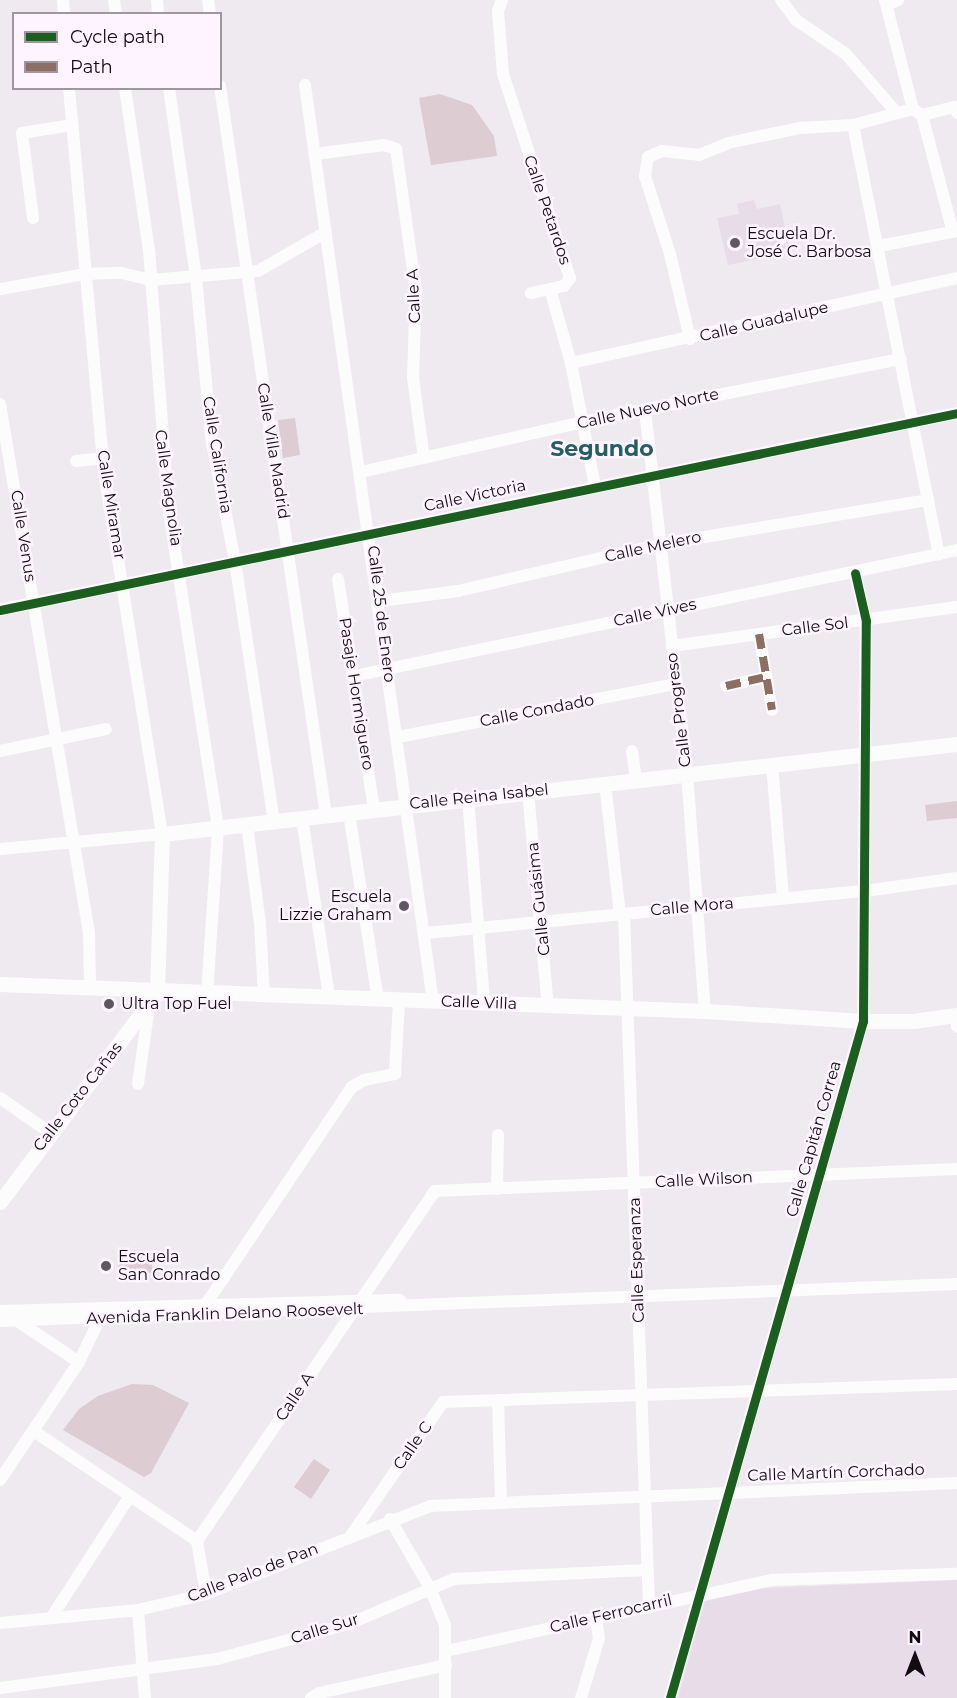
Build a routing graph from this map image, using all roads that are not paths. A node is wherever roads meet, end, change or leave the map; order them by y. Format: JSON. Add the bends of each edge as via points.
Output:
{"nodes":[{"id":1,"x":502,"y":0,"type":"edge"},
{"id":2,"x":781,"y":0,"type":"edge"},
{"id":3,"x":890,"y":2,"type":"edge"},
{"id":4,"x":305,"y":85,"type":"dead end"},
{"id":5,"x":69,"y":90,"type":"edge"},
{"id":6,"x":125,"y":90,"type":"edge"},
{"id":7,"x":169,"y":90,"type":"edge"},
{"id":8,"x":221,"y":90,"type":"edge"},
{"id":9,"x":895,"y":111,"type":"junction"},
{"id":10,"x":917,"y":112,"type":"junction"},
{"id":11,"x":957,"y":112,"type":"edge"},
{"id":12,"x":72,"y":125,"type":"junction"},
{"id":13,"x":853,"y":125,"type":"junction"},
{"id":14,"x":315,"y":154,"type":"junction"},
{"id":15,"x":33,"y":218,"type":"dead end"},
{"id":16,"x":955,"y":231,"type":"edge"},
{"id":17,"x":326,"y":232,"type":"junction"},
{"id":18,"x":879,"y":246,"type":"junction"},
{"id":19,"x":246,"y":273,"type":"junction"},
{"id":20,"x":85,"y":274,"type":"junction"},
{"id":21,"x":196,"y":278,"type":"junction"},
{"id":22,"x":957,"y":278,"type":"edge"},
{"id":23,"x":151,"y":280,"type":"junction"},
{"id":24,"x":0,"y":289,"type":"edge"},
{"id":25,"x":550,"y":289,"type":"junction"},
{"id":26,"x":531,"y":293,"type":"dead end"},
{"id":27,"x":888,"y":295,"type":"junction"},
{"id":28,"x":690,"y":339,"type":"junction"},
{"id":29,"x":901,"y":359,"type":"junction"},
{"id":30,"x":571,"y":363,"type":"junction"},
{"id":31,"x":0,"y":404,"type":"edge"},
{"id":32,"x":645,"y":410,"type":"junction"},
{"id":33,"x":957,"y":413,"type":"edge"},
{"id":34,"x":582,"y":422,"type":"junction"},
{"id":35,"x":914,"y":422,"type":"junction"},
{"id":36,"x":103,"y":458,"type":"junction"},
{"id":37,"x":424,"y":458,"type":"junction"},
{"id":38,"x":76,"y":461,"type":"dead end"},
{"id":39,"x":361,"y":472,"type":"junction"},
{"id":40,"x":654,"y":474,"type":"junction"},
{"id":41,"x":595,"y":486,"type":"junction"},
{"id":42,"x":928,"y":500,"type":"junction"},
{"id":43,"x":371,"y":532,"type":"junction"},
{"id":44,"x":662,"y":544,"type":"junction"},
{"id":45,"x":289,"y":550,"type":"junction"},
{"id":46,"x":957,"y":550,"type":"edge"},
{"id":47,"x":939,"y":554,"type":"junction"},
{"id":48,"x":235,"y":561,"type":"junction"},
{"id":49,"x":181,"y":573,"type":"junction"},
{"id":50,"x":855,"y":573,"type":"junction"},
{"id":51,"x":338,"y":579,"type":"dead end"},
{"id":52,"x":124,"y":585,"type":"junction"},
{"id":53,"x":380,"y":601,"type":"junction"},
{"id":54,"x":33,"y":604,"type":"junction"},
{"id":55,"x":957,"y":607,"type":"edge"},
{"id":56,"x":0,"y":610,"type":"edge"},
{"id":57,"x":667,"y":610,"type":"junction"},
{"id":58,"x":866,"y":621,"type":"junction"},
{"id":59,"x":759,"y":634,"type":"junction"},
{"id":60,"x":672,"y":646,"type":"junction"},
{"id":61,"x":388,"y":670,"type":"junction"},
{"id":62,"x":354,"y":676,"type":"junction"},
{"id":63,"x":766,"y":677,"type":"junction"},
{"id":64,"x":675,"y":684,"type":"junction"},
{"id":65,"x":726,"y":686,"type":"dead end"},
{"id":66,"x":772,"y":710,"type":"dead end"},
{"id":67,"x":106,"y":729,"type":"dead end"},
{"id":68,"x":398,"y":737,"type":"junction"},
{"id":69,"x":54,"y":739,"type":"junction"},
{"id":70,"x":957,"y":744,"type":"edge"},
{"id":71,"x":632,"y":751,"type":"dead end"},
{"id":72,"x":0,"y":752,"type":"edge"},
{"id":73,"x":867,"y":753,"type":"junction"},
{"id":74,"x":772,"y":764,"type":"junction"},
{"id":75,"x":687,"y":773,"type":"junction"},
{"id":76,"x":636,"y":778,"type":"junction"},
{"id":77,"x":605,"y":783,"type":"junction"},
{"id":78,"x":528,"y":792,"type":"junction"},
{"id":79,"x":468,"y":798,"type":"junction"},
{"id":80,"x":408,"y":805,"type":"junction"},
{"id":81,"x":374,"y":809,"type":"junction"},
{"id":82,"x":349,"y":813,"type":"junction"},
{"id":83,"x":326,"y":815,"type":"junction"},
{"id":84,"x":302,"y":818,"type":"junction"},
{"id":85,"x":274,"y":821,"type":"junction"},
{"id":86,"x":247,"y":825,"type":"junction"},
{"id":87,"x":218,"y":829,"type":"junction"},
{"id":88,"x":162,"y":834,"type":"junction"},
{"id":89,"x":74,"y":841,"type":"junction"},
{"id":90,"x":0,"y":849,"type":"edge"},
{"id":91,"x":957,"y":878,"type":"edge"},
{"id":92,"x":865,"y":891,"type":"junction"},
{"id":93,"x":783,"y":898,"type":"junction"},
{"id":94,"x":697,"y":907,"type":"junction"},
{"id":95,"x":622,"y":914,"type":"junction"},
{"id":96,"x":542,"y":922,"type":"junction"},
{"id":97,"x":479,"y":927,"type":"junction"},
{"id":98,"x":426,"y":933,"type":"junction"},
{"id":99,"x":0,"y":984,"type":"edge"},
{"id":100,"x":90,"y":987,"type":"junction"},
{"id":101,"x":156,"y":992,"type":"junction"},
{"id":102,"x":207,"y":994,"type":"junction"},
{"id":103,"x":264,"y":995,"type":"junction"},
{"id":104,"x":329,"y":998,"type":"junction"},
{"id":105,"x":378,"y":1000,"type":"junction"},
{"id":106,"x":399,"y":1000,"type":"junction"},
{"id":107,"x":434,"y":1002,"type":"junction"},
{"id":108,"x":484,"y":1004,"type":"junction"},
{"id":109,"x":548,"y":1006,"type":"junction"},
{"id":110,"x":148,"y":1007,"type":"junction"},
{"id":111,"x":627,"y":1008,"type":"junction"},
{"id":112,"x":705,"y":1011,"type":"junction"},
{"id":113,"x":957,"y":1015,"type":"edge"},
{"id":114,"x":863,"y":1022,"type":"junction"},
{"id":115,"x":957,"y":1027,"type":"edge"},
{"id":116,"x":138,"y":1084,"type":"dead end"},
{"id":117,"x":0,"y":1098,"type":"edge"},
{"id":118,"x":49,"y":1132,"type":"junction"},
{"id":119,"x":498,"y":1135,"type":"dead end"},
{"id":120,"x":957,"y":1169,"type":"edge"},
{"id":121,"x":819,"y":1173,"type":"junction"},
{"id":122,"x":635,"y":1184,"type":"junction"},
{"id":123,"x":497,"y":1188,"type":"junction"},
{"id":124,"x":0,"y":1202,"type":"edge"},
{"id":125,"x":423,"y":1208,"type":"joint"},
{"id":126,"x":957,"y":1284,"type":"edge"},
{"id":127,"x":785,"y":1291,"type":"junction"},
{"id":128,"x":639,"y":1298,"type":"junction"},
{"id":129,"x":357,"y":1305,"type":"junction"},
{"id":130,"x":202,"y":1310,"type":"junction"},
{"id":131,"x":0,"y":1311,"type":"edge"},
{"id":132,"x":104,"y":1313,"type":"junction"},
{"id":133,"x":16,"y":1320,"type":"junction"},
{"id":134,"x":0,"y":1321,"type":"edge"},
{"id":135,"x":79,"y":1362,"type":"junction"},
{"id":136,"x":957,"y":1384,"type":"edge"},
{"id":137,"x":755,"y":1390,"type":"junction"},
{"id":138,"x":642,"y":1395,"type":"junction"},
{"id":139,"x":498,"y":1400,"type":"junction"},
{"id":140,"x":35,"y":1432,"type":"junction"},
{"id":141,"x":0,"y":1480,"type":"edge"},
{"id":142,"x":957,"y":1483,"type":"edge"},
{"id":143,"x":728,"y":1493,"type":"junction"},
{"id":144,"x":130,"y":1496,"type":"junction"},
{"id":145,"x":646,"y":1496,"type":"junction"},
{"id":146,"x":501,"y":1502,"type":"junction"},
{"id":147,"x":390,"y":1519,"type":"junction"},
{"id":148,"x":352,"y":1535,"type":"junction"},
{"id":149,"x":197,"y":1541,"type":"junction"},
{"id":150,"x":647,"y":1570,"type":"junction"},
{"id":151,"x":957,"y":1574,"type":"edge"},
{"id":152,"x":430,"y":1588,"type":"junction"},
{"id":153,"x":206,"y":1594,"type":"junction"},
{"id":154,"x":698,"y":1594,"type":"junction"},
{"id":155,"x":649,"y":1605,"type":"junction"},
{"id":156,"x":138,"y":1610,"type":"junction"},
{"id":157,"x":51,"y":1618,"type":"junction"},
{"id":158,"x":596,"y":1619,"type":"junction"},
{"id":159,"x":0,"y":1623,"type":"edge"},
{"id":160,"x":446,"y":1651,"type":"junction"},
{"id":161,"x":446,"y":1665,"type":"junction"},
{"id":162,"x":141,"y":1670,"type":"junction"},
{"id":163,"x":0,"y":1688,"type":"edge"},
{"id":164,"x":145,"y":1698,"type":"edge"},
{"id":165,"x":311,"y":1698,"type":"edge"},
{"id":166,"x":445,"y":1698,"type":"edge"},
{"id":167,"x":581,"y":1698,"type":"edge"},
{"id":168,"x":670,"y":1698,"type":"edge"}],
"edges":[{"from":1,"to":25,"type":"street","name":"Calle Petardos","via":[[498,11],[502,60],[532,168],[570,278],[568,284]]},
{"from":2,"to":9,"type":"street","via":[[796,20],[846,54]]},
{"from":3,"to":10,"type":"street"},
{"from":4,"to":14,"type":"street","name":"Calle 25 de Enero"},
{"from":5,"to":12,"type":"street","name":"Calle Miramar"},
{"from":6,"to":23,"type":"street","name":"Calle Magnolia"},
{"from":7,"to":21,"type":"street","name":"Calle California"},
{"from":8,"to":19,"type":"street","name":"Calle Villa Madrid"},
{"from":9,"to":10,"type":"street"},
{"from":9,"to":13,"type":"street"},
{"from":10,"to":11,"type":"street","via":[[955,107]]},
{"from":10,"to":16,"type":"street"},
{"from":12,"to":15,"type":"street","via":[[22,133]]},
{"from":12,"to":20,"type":"street","name":"Calle Miramar"},
{"from":13,"to":18,"type":"street"},
{"from":13,"to":28,"type":"street","via":[[800,128],[728,143],[699,155],[662,152],[648,158],[645,176],[670,254]]},
{"from":14,"to":17,"type":"street","name":"Calle 25 de Enero"},
{"from":14,"to":37,"type":"street","name":"Calle A","via":[[391,145],[398,155],[413,265],[413,378]]},
{"from":16,"to":18,"type":"street"},
{"from":17,"to":19,"type":"street","via":[[268,268]]},
{"from":17,"to":39,"type":"street","name":"Calle 25 de Enero"},
{"from":18,"to":27,"type":"street"},
{"from":19,"to":21,"type":"street"},
{"from":19,"to":45,"type":"street","name":"Calle Villa Madrid"},
{"from":20,"to":23,"type":"street","via":[[121,273]]},
{"from":20,"to":24,"type":"street"},
{"from":20,"to":36,"type":"street","name":"Calle Miramar"},
{"from":21,"to":23,"type":"street"},
{"from":21,"to":48,"type":"street","name":"Calle California","via":[[213,443]]},
{"from":22,"to":27,"type":"street","name":"Calle Guadalupe"},
{"from":23,"to":49,"type":"street","name":"Calle Magnolia","via":[[160,436]]},
{"from":25,"to":26,"type":"street"},
{"from":25,"to":30,"type":"street","name":"Calle Petardos"},
{"from":27,"to":28,"type":"street","name":"Calle Guadalupe"},
{"from":27,"to":29,"type":"street"},
{"from":28,"to":30,"type":"street","name":"Calle Guadalupe"},
{"from":29,"to":32,"type":"street","name":"Calle Nuevo Norte"},
{"from":29,"to":35,"type":"street"},
{"from":30,"to":34,"type":"street","name":"Calle Petardos"},
{"from":31,"to":54,"type":"street","name":"Calle Venus"},
{"from":32,"to":34,"type":"street","name":"Calle Nuevo Norte"},
{"from":32,"to":40,"type":"street","name":"Calle Progreso"},
{"from":33,"to":35,"type":"street","name":"Calle Victoria"},
{"from":34,"to":37,"type":"street","name":"Calle Nuevo Norte"},
{"from":34,"to":41,"type":"street","name":"Calle Petardos"},
{"from":35,"to":40,"type":"street","name":"Calle Victoria"},
{"from":35,"to":42,"type":"street"},
{"from":36,"to":38,"type":"street"},
{"from":36,"to":52,"type":"street","name":"Calle Miramar"},
{"from":37,"to":39,"type":"street","name":"Calle Nuevo Norte"},
{"from":39,"to":43,"type":"street","name":"Calle 25 de Enero"},
{"from":40,"to":41,"type":"street","name":"Calle Victoria"},
{"from":40,"to":44,"type":"street","name":"Calle Progreso"},
{"from":41,"to":43,"type":"street","name":"Calle Victoria"},
{"from":42,"to":44,"type":"street","name":"Calle Melero"},
{"from":42,"to":47,"type":"street"},
{"from":43,"to":45,"type":"street","name":"Calle Victoria"},
{"from":43,"to":53,"type":"street","name":"Calle 25 de Enero"},
{"from":44,"to":53,"type":"street","name":"Calle Melero","via":[[458,591]]},
{"from":44,"to":57,"type":"street","name":"Calle Progreso"},
{"from":45,"to":48,"type":"street","name":"Calle Victoria"},
{"from":45,"to":83,"type":"street","name":"Calle Villa Madrid"},
{"from":46,"to":47,"type":"street","name":"Calle Vives"},
{"from":47,"to":50,"type":"street","name":"Calle Vives"},
{"from":48,"to":49,"type":"street","name":"Calle Victoria"},
{"from":48,"to":85,"type":"street","name":"Calle California"},
{"from":49,"to":52,"type":"street","name":"Calle Victoria"},
{"from":49,"to":87,"type":"street","name":"Calle Magnolia"},
{"from":50,"to":57,"type":"street","name":"Calle Vives"},
{"from":50,"to":58,"type":"street","name":"Calle Capitán Correa"},
{"from":51,"to":62,"type":"street","name":"Pasaje Hormiguero"},
{"from":52,"to":54,"type":"street","name":"Calle Victoria"},
{"from":52,"to":88,"type":"street","name":"Calle Miramar"},
{"from":53,"to":61,"type":"street","name":"Calle 25 de Enero"},
{"from":54,"to":56,"type":"street","name":"Calle Victoria"},
{"from":54,"to":69,"type":"street","name":"Calle Venus"},
{"from":55,"to":58,"type":"street","name":"Calle Sol"},
{"from":57,"to":60,"type":"street","name":"Calle Progreso"},
{"from":57,"to":61,"type":"street","name":"Calle Vives"},
{"from":58,"to":59,"type":"street","name":"Calle Sol"},
{"from":58,"to":73,"type":"street","name":"Calle Capitán Correa"},
{"from":59,"to":60,"type":"street","name":"Calle Sol"},
{"from":59,"to":63,"type":"street"},
{"from":60,"to":64,"type":"street","name":"Calle Progreso"},
{"from":61,"to":62,"type":"street","name":"Calle Vives"},
{"from":61,"to":68,"type":"street","name":"Calle 25 de Enero"},
{"from":62,"to":81,"type":"street","name":"Pasaje Hormiguero"},
{"from":63,"to":65,"type":"street"},
{"from":63,"to":66,"type":"street"},
{"from":64,"to":68,"type":"street","name":"Calle Condado"},
{"from":64,"to":75,"type":"street","name":"Calle Progreso"},
{"from":67,"to":69,"type":"street"},
{"from":68,"to":80,"type":"street","name":"Calle 25 de Enero"},
{"from":69,"to":72,"type":"street"},
{"from":69,"to":89,"type":"street","name":"Calle Venus"},
{"from":70,"to":73,"type":"main road","name":"Calle Reina Isabel"},
{"from":71,"to":76,"type":"street"},
{"from":73,"to":74,"type":"main road","name":"Calle Reina Isabel"},
{"from":73,"to":92,"type":"street","name":"Calle Capitán Correa"},
{"from":74,"to":75,"type":"main road","name":"Calle Reina Isabel"},
{"from":74,"to":93,"type":"street"},
{"from":75,"to":76,"type":"main road","name":"Calle Reina Isabel"},
{"from":75,"to":94,"type":"street","name":"Calle Progreso"},
{"from":76,"to":77,"type":"main road","name":"Calle Reina Isabel"},
{"from":77,"to":78,"type":"main road","name":"Calle Reina Isabel"},
{"from":77,"to":95,"type":"street","name":"Calle Esperanza"},
{"from":78,"to":79,"type":"main road","name":"Calle Reina Isabel"},
{"from":78,"to":96,"type":"street","name":"Calle Guásima"},
{"from":79,"to":80,"type":"main road","name":"Calle Reina Isabel"},
{"from":79,"to":97,"type":"street"},
{"from":80,"to":81,"type":"main road","name":"Calle Reina Isabel"},
{"from":80,"to":98,"type":"street","name":"Calle 25 de Enero"},
{"from":81,"to":82,"type":"main road","name":"Calle Reina Isabel"},
{"from":82,"to":83,"type":"main road","name":"Calle Reina Isabel"},
{"from":82,"to":105,"type":"street"},
{"from":83,"to":84,"type":"main road","name":"Calle Reina Isabel"},
{"from":84,"to":85,"type":"main road","name":"Calle Reina Isabel"},
{"from":84,"to":104,"type":"street"},
{"from":85,"to":86,"type":"main road","name":"Calle Reina Isabel"},
{"from":86,"to":87,"type":"main road","name":"Calle Reina Isabel"},
{"from":86,"to":103,"type":"street","via":[[260,924]]},
{"from":87,"to":88,"type":"main road","name":"Calle Reina Isabel"},
{"from":87,"to":102,"type":"street","name":"Calle Magnolia"},
{"from":88,"to":89,"type":"street","name":"Calle Reina Isabel"},
{"from":88,"to":101,"type":"main road","name":"Calle Miramar"},
{"from":89,"to":90,"type":"street","name":"Calle Reina Isabel"},
{"from":89,"to":100,"type":"street","via":[[89,933]]},
{"from":91,"to":92,"type":"street","name":"Calle Mora"},
{"from":92,"to":93,"type":"street","name":"Calle Mora"},
{"from":92,"to":114,"type":"street","name":"Calle Capitán Correa"},
{"from":93,"to":94,"type":"street","name":"Calle Mora"},
{"from":94,"to":95,"type":"street","name":"Calle Mora"},
{"from":94,"to":112,"type":"street","name":"Calle Progreso"},
{"from":95,"to":96,"type":"street","name":"Calle Mora"},
{"from":95,"to":111,"type":"street","name":"Calle Esperanza"},
{"from":96,"to":97,"type":"street","name":"Calle Mora"},
{"from":96,"to":109,"type":"street","name":"Calle Guásima"},
{"from":97,"to":98,"type":"street","name":"Calle Mora"},
{"from":97,"to":108,"type":"street"},
{"from":98,"to":107,"type":"street","name":"Calle 25 de Enero"},
{"from":99,"to":100,"type":"main road","name":"Calle Villa"},
{"from":100,"to":101,"type":"main road","name":"Calle Villa"},
{"from":101,"to":102,"type":"main road","name":"Calle Villa"},
{"from":101,"to":110,"type":"main road","name":"Calle Coto Cañas"},
{"from":102,"to":103,"type":"main road","name":"Calle Villa"},
{"from":103,"to":104,"type":"main road","name":"Calle Villa"},
{"from":104,"to":105,"type":"main road","name":"Calle Villa"},
{"from":105,"to":106,"type":"main road","name":"Calle Villa"},
{"from":106,"to":107,"type":"main road","name":"Calle Villa"},
{"from":106,"to":130,"type":"street","via":[[395,1074],[364,1080],[352,1087]]},
{"from":107,"to":108,"type":"main road","name":"Calle Villa"},
{"from":108,"to":109,"type":"main road","name":"Calle Villa"},
{"from":109,"to":111,"type":"main road","name":"Calle Villa"},
{"from":110,"to":116,"type":"street"},
{"from":110,"to":118,"type":"main road","name":"Calle Coto Cañas"},
{"from":111,"to":112,"type":"main road","name":"Calle Villa"},
{"from":111,"to":122,"type":"street","name":"Calle Esperanza"},
{"from":112,"to":114,"type":"main road","name":"Calle Villa"},
{"from":113,"to":114,"type":"main road","name":"Calle Villa"},
{"from":113,"to":115,"type":"street"},
{"from":114,"to":121,"type":"street","name":"Calle Capitán Correa"},
{"from":117,"to":118,"type":"street"},
{"from":118,"to":124,"type":"main road","name":"Calle Coto Cañas"},
{"from":119,"to":123,"type":"street"},
{"from":120,"to":121,"type":"street","name":"Calle Wilson"},
{"from":121,"to":122,"type":"street","name":"Calle Wilson"},
{"from":121,"to":127,"type":"street","name":"Calle Capitán Correa"},
{"from":122,"to":123,"type":"street","name":"Calle Wilson"},
{"from":122,"to":128,"type":"street","name":"Calle Esperanza"},
{"from":123,"to":125,"type":"street","name":"Calle Wilson","via":[[435,1191]]},
{"from":125,"to":129,"type":"street","name":"Calle A"},
{"from":126,"to":127,"type":"street","name":"Avenida Franklin Delano Roosevelt"},
{"from":127,"to":128,"type":"street","name":"Avenida Franklin Delano Roosevelt"},
{"from":127,"to":137,"type":"street","name":"Calle Capitán Correa"},
{"from":128,"to":129,"type":"street","name":"Avenida Franklin Delano Roosevelt","via":[[449,1303],[429,1299]]},
{"from":128,"to":138,"type":"street","name":"Calle Esperanza"},
{"from":129,"to":130,"type":"street","name":"Avenida Franklin Delano Roosevelt"},
{"from":129,"to":149,"type":"street","name":"Calle A"},
{"from":130,"to":132,"type":"street","name":"Avenida Franklin Delano Roosevelt"},
{"from":131,"to":132,"type":"street","name":"Avenida Franklin Delano Roosevelt"},
{"from":132,"to":133,"type":"street","name":"Avenida Franklin Delano Roosevelt"},
{"from":132,"to":135,"type":"street"},
{"from":133,"to":134,"type":"street","name":"Avenida Franklin Delano Roosevelt"},
{"from":133,"to":135,"type":"street"},
{"from":135,"to":140,"type":"street"},
{"from":136,"to":137,"type":"street"},
{"from":137,"to":138,"type":"street"},
{"from":137,"to":143,"type":"street","name":"Calle Capitán Correa"},
{"from":138,"to":139,"type":"street"},
{"from":138,"to":145,"type":"street","name":"Calle Esperanza"},
{"from":139,"to":146,"type":"street"},
{"from":139,"to":148,"type":"street","name":"Calle C","via":[[443,1402]]},
{"from":140,"to":141,"type":"street"},
{"from":140,"to":144,"type":"street"},
{"from":142,"to":143,"type":"street","name":"Calle Martín Corchado"},
{"from":143,"to":145,"type":"street","name":"Calle Martín Corchado"},
{"from":143,"to":154,"type":"street","name":"Calle Capitán Correa"},
{"from":144,"to":149,"type":"street"},
{"from":144,"to":157,"type":"street"},
{"from":145,"to":146,"type":"street","name":"Calle Martín Corchado"},
{"from":145,"to":150,"type":"street","name":"Calle Esperanza"},
{"from":146,"to":147,"type":"street","name":"Calle Palo de Pan","via":[[430,1506]]},
{"from":147,"to":148,"type":"street","name":"Calle Palo de Pan"},
{"from":147,"to":152,"type":"street"},
{"from":148,"to":153,"type":"street","name":"Calle Palo de Pan"},
{"from":149,"to":153,"type":"street"},
{"from":150,"to":152,"type":"street","name":"Calle Sur","via":[[454,1579]]},
{"from":150,"to":155,"type":"street","name":"Calle Esperanza"},
{"from":151,"to":154,"type":"street","name":"Calle Ferrocarril","via":[[772,1580]]},
{"from":152,"to":160,"type":"street","via":[[445,1624]]},
{"from":152,"to":162,"type":"street","name":"Calle Sur","via":[[349,1624],[217,1659]]},
{"from":153,"to":156,"type":"street","name":"Calle Palo de Pan"},
{"from":154,"to":155,"type":"street","name":"Calle Ferrocarril"},
{"from":154,"to":168,"type":"street","name":"Calle Capitán Correa"},
{"from":155,"to":158,"type":"street","name":"Calle Ferrocarril"},
{"from":156,"to":157,"type":"street","name":"Calle Palo de Pan"},
{"from":156,"to":162,"type":"street"},
{"from":157,"to":159,"type":"street","name":"Calle Palo de Pan"},
{"from":158,"to":160,"type":"street","name":"Calle Ferrocarril"},
{"from":158,"to":167,"type":"street","via":[[599,1638]]},
{"from":160,"to":161,"type":"street"},
{"from":161,"to":165,"type":"street"},
{"from":161,"to":166,"type":"street"},
{"from":162,"to":163,"type":"street","name":"Calle Sur"},
{"from":162,"to":164,"type":"street"}]}
